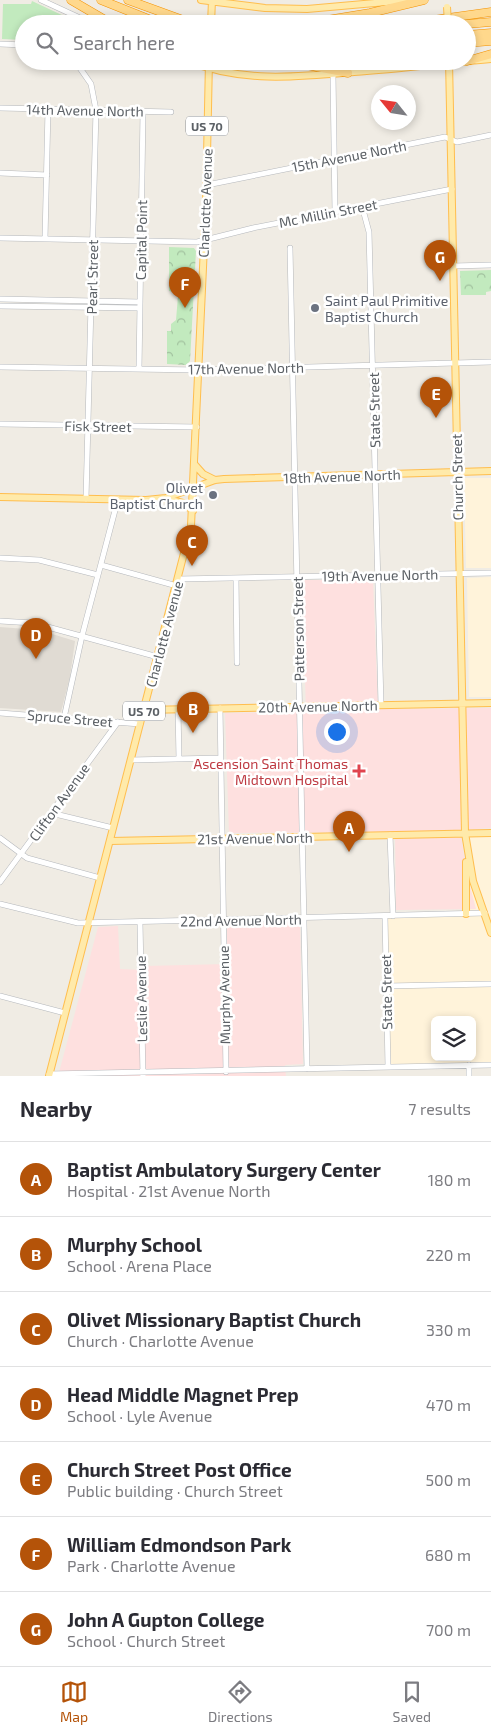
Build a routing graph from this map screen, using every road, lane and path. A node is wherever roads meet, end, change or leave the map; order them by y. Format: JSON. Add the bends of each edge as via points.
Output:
{"nodes":[{"id":1,"x":41,"y":0,"type":"edge"},
{"id":2,"x":71,"y":0,"type":"edge"},
{"id":3,"x":101,"y":0,"type":"edge"},
{"id":4,"x":128,"y":0,"type":"edge"},
{"id":5,"x":201,"y":0,"type":"edge"},
{"id":6,"x":409,"y":0,"type":"edge"},
{"id":7,"x":424,"y":0,"type":"edge"},
{"id":8,"x":447,"y":0,"type":"edge"},
{"id":9,"x":212,"y":1,"type":"edge"},
{"id":10,"x":330,"y":4,"type":"edge"},
{"id":11,"x":491,"y":12,"type":"edge"},
{"id":12,"x":74,"y":15,"type":"edge"},
{"id":13,"x":97,"y":15,"type":"edge"},
{"id":14,"x":138,"y":15,"type":"edge"},
{"id":15,"x":170,"y":15,"type":"edge"},
{"id":16,"x":211,"y":15,"type":"edge"},
{"id":17,"x":357,"y":15,"type":"edge"},
{"id":18,"x":447,"y":15,"type":"edge"},
{"id":19,"x":470,"y":15,"type":"edge"},
{"id":20,"x":491,"y":22,"type":"edge"},
{"id":21,"x":476,"y":23,"type":"edge"},
{"id":22,"x":491,"y":32,"type":"edge"},
{"id":23,"x":476,"y":34,"type":"edge"},
{"id":24,"x":491,"y":42,"type":"edge"},
{"id":25,"x":476,"y":43,"type":"edge"},
{"id":26,"x":0,"y":44,"type":"edge"},
{"id":27,"x":15,"y":45,"type":"edge"},
{"id":28,"x":491,"y":54,"type":"edge"},
{"id":29,"x":476,"y":58,"type":"edge"},
{"id":30,"x":491,"y":60,"type":"edge"},
{"id":31,"x":476,"y":61,"type":"edge"},
{"id":32,"x":81,"y":70,"type":"edge"},
{"id":33,"x":209,"y":70,"type":"edge"},
{"id":34,"x":230,"y":70,"type":"edge"},
{"id":35,"x":332,"y":70,"type":"edge"},
{"id":36,"x":376,"y":70,"type":"edge"},
{"id":37,"x":449,"y":70,"type":"edge"},
{"id":38,"x":348,"y":73,"type":"junction"},
{"id":39,"x":333,"y":75,"type":"junction"},
{"id":40,"x":0,"y":108,"type":"edge"},
{"id":41,"x":48,"y":109,"type":"junction"},
{"id":42,"x":96,"y":110,"type":"junction"},
{"id":43,"x":143,"y":112,"type":"junction"},
{"id":44,"x":171,"y":112,"type":"dead end"},
{"id":45,"x":491,"y":135,"type":"edge"},
{"id":46,"x":451,"y":139,"type":"junction"},
{"id":47,"x":333,"y":160,"type":"junction"},
{"id":48,"x":0,"y":173,"type":"edge"},
{"id":49,"x":47,"y":175,"type":"junction"},
{"id":50,"x":207,"y":185,"type":"junction"},
{"id":51,"x":452,"y":189,"type":"junction"},
{"id":52,"x":362,"y":206,"type":"junction"},
{"id":53,"x":335,"y":212,"type":"junction"},
{"id":54,"x":0,"y":238,"type":"edge"},
{"id":55,"x":45,"y":239,"type":"junction"},
{"id":56,"x":93,"y":240,"type":"junction"},
{"id":57,"x":204,"y":240,"type":"junction"},
{"id":58,"x":141,"y":241,"type":"junction"},
{"id":59,"x":290,"y":248,"type":"dead end"},
{"id":60,"x":453,"y":266,"type":"junction"},
{"id":61,"x":491,"y":266,"type":"edge"},
{"id":62,"x":0,"y":298,"type":"edge"},
{"id":63,"x":91,"y":301,"type":"junction"},
{"id":64,"x":140,"y":302,"type":"junction"},
{"id":65,"x":0,"y":306,"type":"edge"},
{"id":66,"x":91,"y":308,"type":"junction"},
{"id":67,"x":140,"y":308,"type":"junction"},
{"id":68,"x":454,"y":362,"type":"junction"},
{"id":69,"x":491,"y":362,"type":"edge"},
{"id":70,"x":373,"y":364,"type":"junction"},
{"id":71,"x":0,"y":367,"type":"edge"},
{"id":72,"x":293,"y":367,"type":"junction"},
{"id":73,"x":90,"y":369,"type":"junction"},
{"id":74,"x":138,"y":369,"type":"junction"},
{"id":75,"x":199,"y":370,"type":"junction"},
{"id":76,"x":0,"y":424,"type":"edge"},
{"id":77,"x":88,"y":426,"type":"junction"},
{"id":78,"x":197,"y":427,"type":"junction"},
{"id":79,"x":195,"y":465,"type":"junction"},
{"id":80,"x":491,"y":471,"type":"edge"},
{"id":81,"x":457,"y":472,"type":"junction"},
{"id":82,"x":376,"y":475,"type":"junction"},
{"id":83,"x":295,"y":477,"type":"junction"},
{"id":84,"x":215,"y":480,"type":"junction"},
{"id":85,"x":195,"y":488,"type":"junction"},
{"id":86,"x":0,"y":497,"type":"edge"},
{"id":87,"x":166,"y":498,"type":"junction"},
{"id":88,"x":86,"y":499,"type":"junction"},
{"id":89,"x":118,"y":499,"type":"junction"},
{"id":90,"x":193,"y":511,"type":"junction"},
{"id":91,"x":0,"y":558,"type":"edge"},
{"id":92,"x":101,"y":565,"type":"junction"},
{"id":93,"x":459,"y":573,"type":"junction"},
{"id":94,"x":491,"y":573,"type":"edge"},
{"id":95,"x":98,"y":575,"type":"junction"},
{"id":96,"x":297,"y":576,"type":"junction"},
{"id":97,"x":378,"y":576,"type":"junction"},
{"id":98,"x":236,"y":578,"type":"junction"},
{"id":99,"x":178,"y":583,"type":"junction"},
{"id":100,"x":0,"y":621,"type":"edge"},
{"id":101,"x":82,"y":636,"type":"junction"},
{"id":102,"x":158,"y":657,"type":"junction"},
{"id":103,"x":237,"y":663,"type":"dead end"},
{"id":104,"x":491,"y":703,"type":"edge"},
{"id":105,"x":462,"y":704,"type":"junction"},
{"id":106,"x":381,"y":705,"type":"junction"},
{"id":107,"x":300,"y":707,"type":"junction"},
{"id":108,"x":220,"y":708,"type":"junction"},
{"id":109,"x":178,"y":709,"type":"junction"},
{"id":110,"x":144,"y":710,"type":"junction"},
{"id":111,"x":0,"y":713,"type":"edge"},
{"id":112,"x":64,"y":718,"type":"junction"},
{"id":113,"x":118,"y":722,"type":"junction"},
{"id":114,"x":140,"y":724,"type":"junction"},
{"id":115,"x":221,"y":758,"type":"junction"},
{"id":116,"x":179,"y":759,"type":"junction"},
{"id":117,"x":131,"y":760,"type":"junction"},
{"id":118,"x":51,"y":813,"type":"junction"},
{"id":119,"x":113,"y":828,"type":"junction"},
{"id":120,"x":465,"y":833,"type":"junction"},
{"id":121,"x":491,"y":833,"type":"edge"},
{"id":122,"x":390,"y":835,"type":"junction"},
{"id":123,"x":303,"y":837,"type":"junction"},
{"id":124,"x":0,"y":838,"type":"edge"},
{"id":125,"x":222,"y":839,"type":"junction"},
{"id":126,"x":110,"y":841,"type":"junction"},
{"id":127,"x":465,"y":843,"type":"junction"},
{"id":128,"x":20,"y":853,"type":"junction"},
{"id":129,"x":100,"y":878,"type":"junction"},
{"id":130,"x":0,"y":882,"type":"edge"},
{"id":131,"x":0,"y":904,"type":"edge"},
{"id":132,"x":466,"y":914,"type":"junction"},
{"id":133,"x":484,"y":914,"type":"junction"},
{"id":134,"x":385,"y":916,"type":"junction"},
{"id":135,"x":393,"y":916,"type":"junction"},
{"id":136,"x":304,"y":918,"type":"junction"},
{"id":137,"x":222,"y":921,"type":"junction"},
{"id":138,"x":140,"y":922,"type":"junction"},
{"id":139,"x":89,"y":923,"type":"junction"},
{"id":140,"x":491,"y":933,"type":"edge"},
{"id":141,"x":491,"y":984,"type":"edge"},
{"id":142,"x":386,"y":986,"type":"junction"},
{"id":143,"x":0,"y":996,"type":"edge"},
{"id":144,"x":65,"y":1013,"type":"junction"},
{"id":145,"x":469,"y":1065,"type":"junction"},
{"id":146,"x":491,"y":1065,"type":"edge"},
{"id":147,"x":388,"y":1067,"type":"junction"},
{"id":148,"x":307,"y":1069,"type":"junction"},
{"id":149,"x":226,"y":1072,"type":"junction"},
{"id":150,"x":289,"y":1073,"type":"edge"},
{"id":151,"x":296,"y":1073,"type":"edge"},
{"id":152,"x":49,"y":1075,"type":"edge"},
{"id":153,"x":143,"y":1075,"type":"edge"},
{"id":154,"x":469,"y":1076,"type":"edge"}],
"edges":[{"from":1,"to":12,"type":"street"},
{"from":2,"to":13,"type":"highway"},
{"from":3,"to":14,"type":"highway"},
{"from":4,"to":15,"type":"highway"},
{"from":5,"to":9,"type":"main road"},
{"from":6,"to":10,"type":"main road"},
{"from":7,"to":17,"type":"highway"},
{"from":8,"to":18,"type":"main road","bridge":true},
{"from":9,"to":10,"type":"main road","via":[[265,8]]},
{"from":9,"to":16,"type":"main road"},
{"from":11,"to":19,"type":"highway"},
{"from":20,"to":21,"type":"highway"},
{"from":22,"to":23,"type":"highway"},
{"from":24,"to":25,"type":"highway"},
{"from":26,"to":27,"type":"street"},
{"from":28,"to":29,"type":"highway"},
{"from":30,"to":31,"type":"main road"},
{"from":32,"to":42,"type":"street","name":"Pearl Street","via":[[91,84]]},
{"from":33,"to":50,"type":"main road","name":"Charlotte Avenue","number":"US 70"},
{"from":34,"to":39,"type":"main road","via":[[252,76],[291,78]]},
{"from":35,"to":38,"type":"highway"},
{"from":36,"to":38,"type":"main road"},
{"from":37,"to":46,"type":"main road","name":"Church Street"},
{"from":38,"to":39,"type":"main road"},
{"from":39,"to":47,"type":"street"},
{"from":40,"to":41,"type":"street","name":"14th Avenue North"},
{"from":41,"to":42,"type":"street","name":"14th Avenue North"},
{"from":41,"to":49,"type":"street"},
{"from":42,"to":43,"type":"street","name":"14th Avenue North"},
{"from":42,"to":56,"type":"street","name":"Pearl Street"},
{"from":43,"to":44,"type":"street","name":"14th Avenue North"},
{"from":43,"to":58,"type":"street","name":"Capital Point"},
{"from":45,"to":46,"type":"street","name":"15th Avenue North","via":[[457,142]]},
{"from":46,"to":47,"type":"street","name":"15th Avenue North","via":[[445,137]]},
{"from":46,"to":51,"type":"main road","name":"Church Street"},
{"from":47,"to":50,"type":"street","name":"15th Avenue North"},
{"from":47,"to":53,"type":"street"},
{"from":48,"to":49,"type":"street"},
{"from":49,"to":55,"type":"street"},
{"from":50,"to":57,"type":"main road","name":"Charlotte Avenue","number":"US 70"},
{"from":51,"to":52,"type":"street","name":"Mc Millin Street"},
{"from":51,"to":60,"type":"main road","name":"Church Street"},
{"from":52,"to":53,"type":"street","name":"Mc Millin Street"},
{"from":52,"to":70,"type":"street","name":"State Street","via":[[369,232]]},
{"from":53,"to":57,"type":"street","name":"Mc Millin Street"},
{"from":54,"to":55,"type":"street","name":"Mc Millin Street"},
{"from":55,"to":56,"type":"street","name":"Mc Millin Street"},
{"from":56,"to":58,"type":"street","name":"Mc Millin Street"},
{"from":56,"to":63,"type":"street","name":"Pearl Street"},
{"from":57,"to":58,"type":"street","name":"Mc Millin Street"},
{"from":57,"to":75,"type":"main road","name":"Charlotte Avenue","number":"US 70"},
{"from":58,"to":64,"type":"street","name":"Capital Point"},
{"from":59,"to":72,"type":"street","name":"Patterson Street"},
{"from":60,"to":61,"type":"street"},
{"from":60,"to":68,"type":"main road","name":"Church Street"},
{"from":62,"to":63,"type":"street"},
{"from":63,"to":64,"type":"street"},
{"from":63,"to":66,"type":"street","name":"Pearl Street"},
{"from":64,"to":67,"type":"street","name":"Capital Point"},
{"from":65,"to":66,"type":"street"},
{"from":66,"to":67,"type":"street"},
{"from":66,"to":73,"type":"street","name":"Pearl Street"},
{"from":67,"to":74,"type":"street","name":"Capital Point"},
{"from":68,"to":69,"type":"street","name":"17th Avenue North"},
{"from":68,"to":70,"type":"street","name":"17th Avenue North"},
{"from":68,"to":81,"type":"main road","name":"Church Street"},
{"from":70,"to":72,"type":"street","name":"17th Avenue North"},
{"from":70,"to":82,"type":"street","name":"State Street"},
{"from":71,"to":73,"type":"street","name":"17th Avenue North"},
{"from":72,"to":75,"type":"street","name":"17th Avenue North"},
{"from":72,"to":83,"type":"street","name":"Patterson Street"},
{"from":73,"to":74,"type":"street","name":"17th Avenue North"},
{"from":73,"to":77,"type":"street","name":"Pearl Street"},
{"from":74,"to":75,"type":"street","name":"17th Avenue North"},
{"from":75,"to":78,"type":"main road","name":"Charlotte Avenue","number":"US 70"},
{"from":76,"to":77,"type":"street","name":"Fisk Street"},
{"from":77,"to":78,"type":"street","name":"Fisk Street"},
{"from":77,"to":88,"type":"street","name":"Pearl Street"},
{"from":78,"to":79,"type":"main road","name":"Charlotte Avenue","number":"US 70"},
{"from":79,"to":84,"type":"main road","via":[[202,474]]},
{"from":79,"to":85,"type":"main road","name":"Charlotte Avenue","number":"US 70"},
{"from":80,"to":81,"type":"main road","name":"18th Avenue North"},
{"from":81,"to":82,"type":"main road","name":"18th Avenue North"},
{"from":81,"to":93,"type":"main road","name":"Church Street"},
{"from":82,"to":83,"type":"main road","name":"18th Avenue North"},
{"from":82,"to":97,"type":"street","name":"State Street"},
{"from":83,"to":84,"type":"main road","name":"18th Avenue North"},
{"from":83,"to":96,"type":"street","name":"Patterson Street"},
{"from":84,"to":85,"type":"main road","name":"18th Avenue North"},
{"from":85,"to":87,"type":"main road","name":"18th Avenue North"},
{"from":85,"to":90,"type":"main road","name":"Charlotte Avenue","number":"US 70"},
{"from":86,"to":88,"type":"main road"},
{"from":87,"to":89,"type":"main road"},
{"from":87,"to":90,"type":"main road","via":[[183,503]]},
{"from":88,"to":89,"type":"main road"},
{"from":89,"to":92,"type":"street"},
{"from":90,"to":99,"type":"main road","name":"Charlotte Avenue","number":"US 70"},
{"from":91,"to":95,"type":"street","via":[[39,560]]},
{"from":92,"to":95,"type":"street"},
{"from":92,"to":99,"type":"street","name":"19th Avenue North"},
{"from":93,"to":94,"type":"street","name":"19th Avenue North"},
{"from":93,"to":97,"type":"street","name":"19th Avenue North"},
{"from":93,"to":105,"type":"main road","name":"Church Street"},
{"from":95,"to":101,"type":"street"},
{"from":96,"to":97,"type":"street","name":"19th Avenue North"},
{"from":96,"to":98,"type":"street","name":"19th Avenue North"},
{"from":96,"to":107,"type":"street","name":"Patterson Street"},
{"from":97,"to":106,"type":"street","name":"State Street"},
{"from":98,"to":99,"type":"street","name":"19th Avenue North"},
{"from":98,"to":103,"type":"street"},
{"from":99,"to":102,"type":"main road","name":"Charlotte Avenue","number":"US 70"},
{"from":100,"to":101,"type":"street","via":[[23,621]]},
{"from":101,"to":102,"type":"street"},
{"from":101,"to":112,"type":"street"},
{"from":102,"to":110,"type":"main road","name":"Charlotte Avenue","number":"US 70"},
{"from":104,"to":105,"type":"main road","name":"20th Avenue North"},
{"from":105,"to":106,"type":"main road","name":"20th Avenue North"},
{"from":105,"to":120,"type":"main road","name":"Church Street"},
{"from":106,"to":107,"type":"main road","name":"20th Avenue North"},
{"from":107,"to":108,"type":"main road","name":"20th Avenue North"},
{"from":107,"to":123,"type":"street","name":"Patterson Street"},
{"from":108,"to":109,"type":"main road","name":"20th Avenue North"},
{"from":108,"to":115,"type":"street","name":"Murphy Avenue"},
{"from":109,"to":110,"type":"main road","name":"20th Avenue North"},
{"from":109,"to":116,"type":"street"},
{"from":110,"to":114,"type":"main road","name":"Charlotte Avenue","number":"US 70"},
{"from":111,"to":112,"type":"street","name":"Spruce Street"},
{"from":112,"to":113,"type":"street","name":"Spruce Street"},
{"from":113,"to":114,"type":"street","name":"Spruce Street"},
{"from":113,"to":118,"type":"street","name":"Clifton Avenue"},
{"from":114,"to":117,"type":"main road","name":"Charlotte Avenue","number":"US 70"},
{"from":115,"to":116,"type":"street"},
{"from":115,"to":125,"type":"street","name":"Murphy Avenue"},
{"from":116,"to":117,"type":"street"},
{"from":117,"to":119,"type":"main road","name":"Charlotte Avenue","number":"US 70"},
{"from":118,"to":119,"type":"street"},
{"from":118,"to":128,"type":"street","name":"Clifton Avenue"},
{"from":119,"to":126,"type":"main road","name":"Charlotte Avenue","number":"US 70"},
{"from":120,"to":121,"type":"main road","name":"21st Avenue North"},
{"from":120,"to":122,"type":"main road","name":"21st Avenue North"},
{"from":120,"to":127,"type":"main road","name":"Church Street"},
{"from":122,"to":123,"type":"main road","name":"21st Avenue North"},
{"from":122,"to":135,"type":"street"},
{"from":123,"to":125,"type":"main road","name":"21st Avenue North"},
{"from":123,"to":136,"type":"street","name":"Patterson Street"},
{"from":124,"to":128,"type":"street"},
{"from":125,"to":126,"type":"main road","name":"21st Avenue North"},
{"from":125,"to":137,"type":"street","name":"Murphy Avenue"},
{"from":126,"to":129,"type":"main road","name":"Charlotte Avenue","number":"US 70"},
{"from":127,"to":132,"type":"main road"},
{"from":127,"to":133,"type":"main road"},
{"from":128,"to":129,"type":"street","via":[[29,859]]},
{"from":128,"to":130,"type":"street","name":"Clifton Avenue"},
{"from":129,"to":139,"type":"main road","name":"Charlotte Avenue","number":"US 70"},
{"from":131,"to":139,"type":"street","name":"22nd Avenue North"},
{"from":132,"to":133,"type":"street","name":"22nd Avenue North"},
{"from":132,"to":135,"type":"street","name":"22nd Avenue North"},
{"from":133,"to":140,"type":"main road"},
{"from":134,"to":135,"type":"street","name":"22nd Avenue North"},
{"from":134,"to":136,"type":"street","name":"22nd Avenue North"},
{"from":134,"to":142,"type":"street","name":"State Street"},
{"from":136,"to":137,"type":"street","name":"22nd Avenue North"},
{"from":136,"to":148,"type":"street","name":"Patterson Street"},
{"from":137,"to":138,"type":"street","name":"22nd Avenue North"},
{"from":137,"to":149,"type":"street","name":"Murphy Avenue"},
{"from":138,"to":139,"type":"street","name":"22nd Avenue North"},
{"from":138,"to":153,"type":"street","name":"Leslie Avenue"},
{"from":139,"to":144,"type":"main road","name":"Charlotte Avenue","number":"US 70"},
{"from":141,"to":142,"type":"street"},
{"from":142,"to":147,"type":"street","name":"State Street"},
{"from":143,"to":144,"type":"street"},
{"from":144,"to":152,"type":"main road","name":"Charlotte Avenue","number":"US 70"},
{"from":145,"to":146,"type":"street"},
{"from":145,"to":147,"type":"street"},
{"from":145,"to":154,"type":"street"},
{"from":147,"to":148,"type":"street"},
{"from":148,"to":151,"type":"street"},
{"from":149,"to":150,"type":"street"},
{"from":149,"to":153,"type":"street"},
{"from":150,"to":151,"type":"street"},
{"from":152,"to":153,"type":"street"}]}
